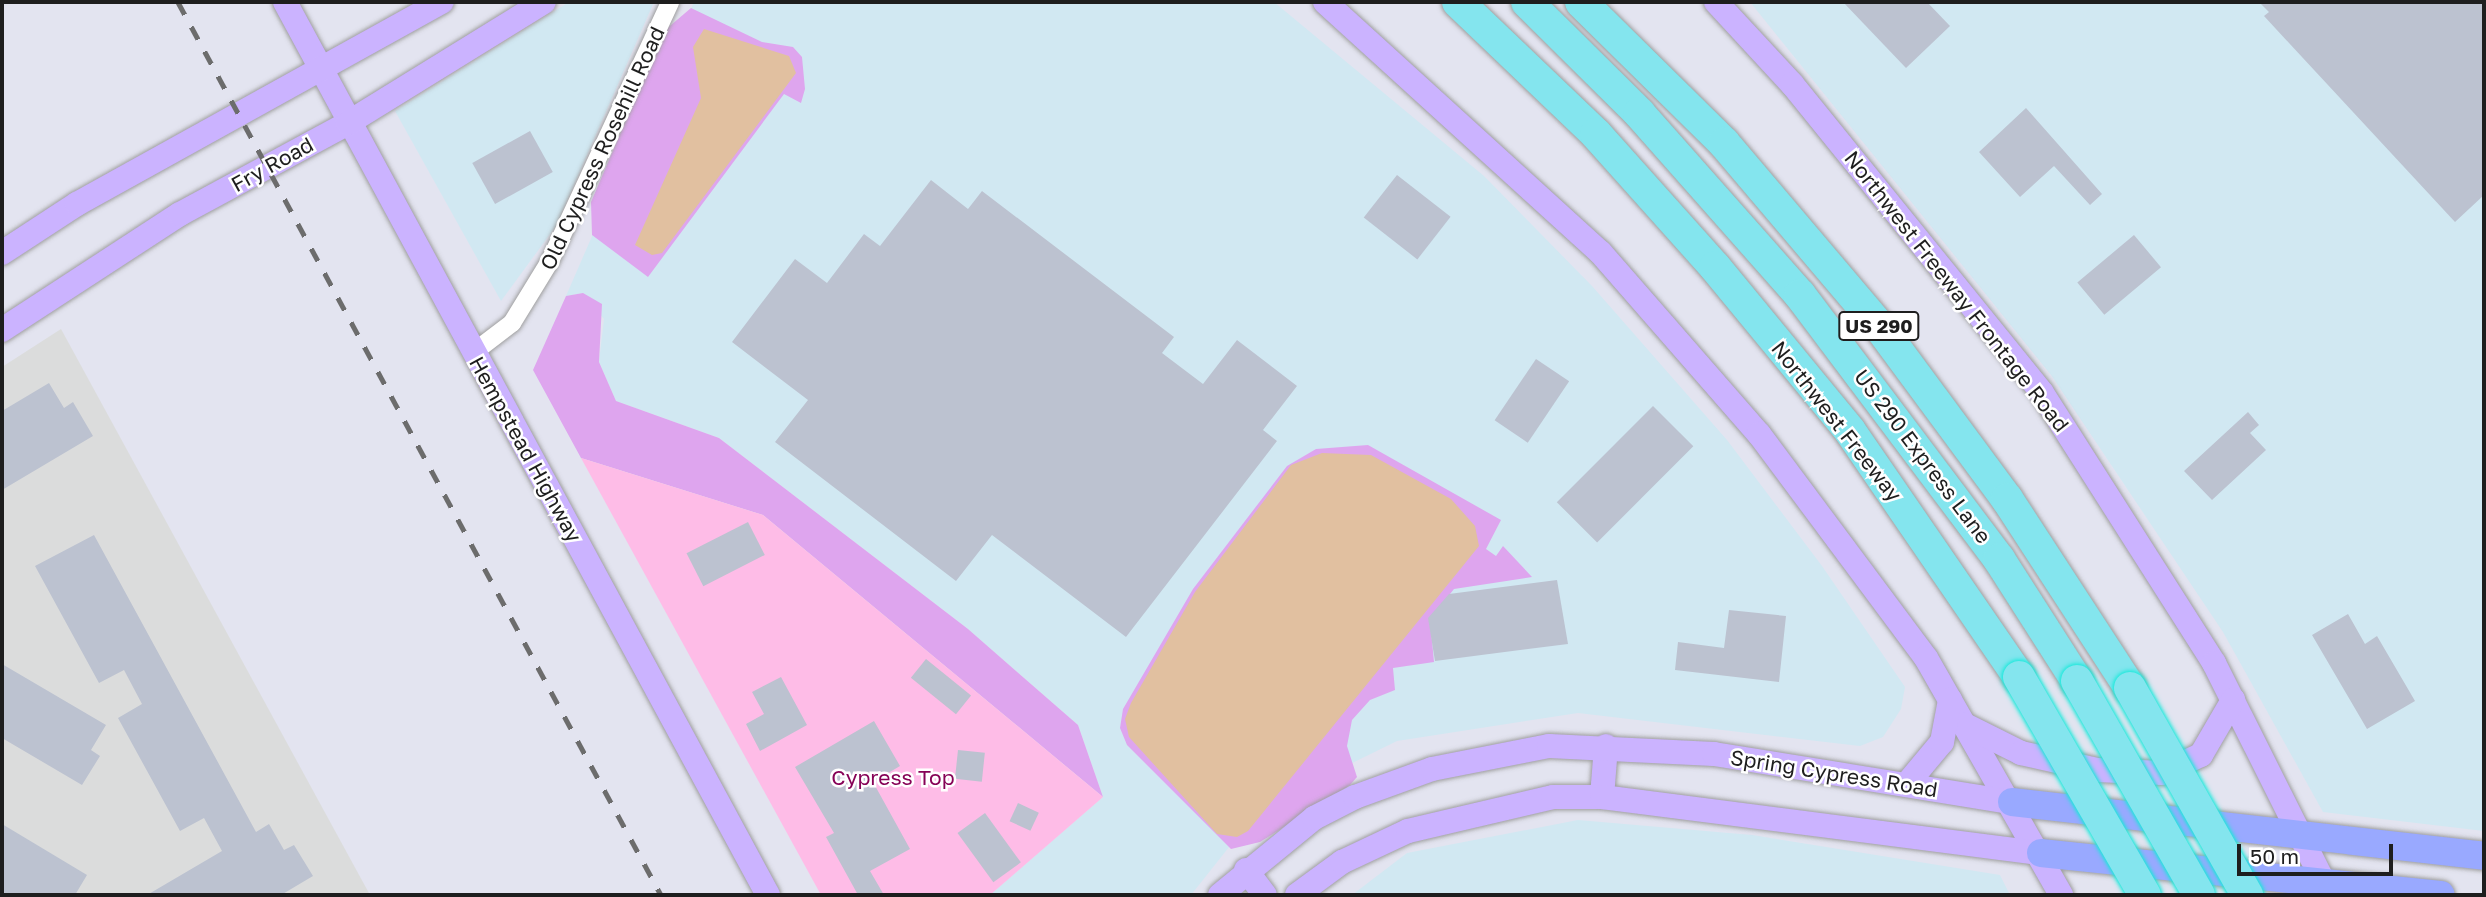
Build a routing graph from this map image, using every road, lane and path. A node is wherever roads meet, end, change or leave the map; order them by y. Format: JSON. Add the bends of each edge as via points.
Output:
{"nodes":[{"id":1,"x":285,"y":2,"type":"edge"},
{"id":2,"x":442,"y":2,"type":"edge"},
{"id":3,"x":544,"y":2,"type":"edge"},
{"id":4,"x":670,"y":2,"type":"edge"},
{"id":5,"x":1325,"y":2,"type":"edge"},
{"id":6,"x":1458,"y":2,"type":"edge"},
{"id":7,"x":1527,"y":2,"type":"edge"},
{"id":8,"x":1581,"y":2,"type":"edge"},
{"id":9,"x":1716,"y":2,"type":"edge"},
{"id":10,"x":323,"y":71,"type":"junction"},
{"id":11,"x":348,"y":123,"type":"junction"},
{"id":12,"x":2,"y":253,"type":"edge"},
{"id":13,"x":2,"y":330,"type":"edge"},
{"id":14,"x":474,"y":352,"type":"junction"},
{"id":15,"x":1950,"y":700,"type":"junction"},
{"id":16,"x":2233,"y":700,"type":"junction"},
{"id":17,"x":1963,"y":723,"type":"junction"},
{"id":18,"x":1606,"y":746,"type":"junction"},
{"id":19,"x":1906,"y":785,"type":"junction"},
{"id":20,"x":1602,"y":797,"type":"junction"},
{"id":21,"x":2012,"y":802,"type":"junction"},
{"id":22,"x":2298,"y":834,"type":"junction"},
{"id":23,"x":2040,"y":853,"type":"junction"},
{"id":24,"x":2484,"y":856,"type":"edge"},
{"id":25,"x":1246,"y":870,"type":"junction"},
{"id":26,"x":2326,"y":888,"type":"edge"},
{"id":27,"x":768,"y":895,"type":"edge"},
{"id":28,"x":1220,"y":895,"type":"edge"},
{"id":29,"x":1265,"y":895,"type":"edge"},
{"id":30,"x":1297,"y":895,"type":"edge"},
{"id":31,"x":2061,"y":895,"type":"edge"},
{"id":32,"x":2145,"y":895,"type":"edge"},
{"id":33,"x":2199,"y":895,"type":"edge"},
{"id":34,"x":2247,"y":895,"type":"edge"},
{"id":35,"x":2441,"y":895,"type":"edge"}],
"edges":[{"from":1,"to":10,"type":"main road","name":"Hempstead Highway"},
{"from":2,"to":10,"type":"main road"},
{"from":3,"to":11,"type":"main road","name":"Fry Road"},
{"from":4,"to":14,"type":"street","name":"Old Cypress Rosehill Road","via":[[550,261],[512,323]]},
{"from":5,"to":15,"type":"main road","via":[[1600,252],[1759,434],[1926,658]]},
{"from":6,"to":32,"type":"highway","name":"Northwest Freeway","bridge":true,"via":[[1595,134],[1716,267],[1850,432],[2019,677]]},
{"from":7,"to":33,"type":"highway","name":"US 290 Express Lane","bridge":true,"via":[[1675,152],[1800,295],[1999,559],[2077,681]]},
{"from":8,"to":34,"type":"highway","number":"US 290","bridge":true,"via":[[1715,134],[1879,326],[2015,510],[2130,688]]},
{"from":9,"to":16,"type":"main road","name":"Northwest Freeway Frontage Road","via":[[1792,84],[2042,393],[2137,536]]},
{"from":10,"to":11,"type":"main road","name":"Hempstead Highway"},
{"from":10,"to":12,"type":"main road","via":[[77,204]]},
{"from":11,"to":13,"type":"main road","name":"Fry Road","via":[[180,214]]},
{"from":11,"to":14,"type":"main road","name":"Hempstead Highway"},
{"from":14,"to":27,"type":"main road","name":"Hempstead Highway"},
{"from":15,"to":17,"type":"main road"},
{"from":15,"to":19,"type":"main road","via":[[1938,748]]},
{"from":16,"to":17,"type":"main road","via":[[2201,755],[2162,773],[2096,770],[2021,752]]},
{"from":16,"to":22,"type":"main road","name":"Northwest Freeway Frontage Road"},
{"from":17,"to":21,"type":"main road"},
{"from":18,"to":19,"type":"main road","name":"Spring Cypress Road","via":[[1714,754]]},
{"from":18,"to":20,"type":"main road"},
{"from":18,"to":25,"type":"main road","name":"Spring Cypress Road","via":[[1498,752],[1390,783],[1314,818]]},
{"from":19,"to":21,"type":"main road","name":"Spring Cypress Road"},
{"from":20,"to":23,"type":"main road"},
{"from":20,"to":30,"type":"main road","via":[[1530,800],[1447,818],[1342,862]]},
{"from":21,"to":22,"type":"main road","name":"Spring Cypress Road"},
{"from":21,"to":23,"type":"main road"},
{"from":22,"to":24,"type":"main road","name":"Spring Cypress Road"},
{"from":22,"to":26,"type":"main road","name":"Northwest Freeway Frontage Road"},
{"from":23,"to":26,"type":"main road"},
{"from":23,"to":31,"type":"main road"},
{"from":25,"to":28,"type":"main road","name":"Spring Cypress Road"},
{"from":25,"to":29,"type":"main road"},
{"from":26,"to":35,"type":"main road"}]}
